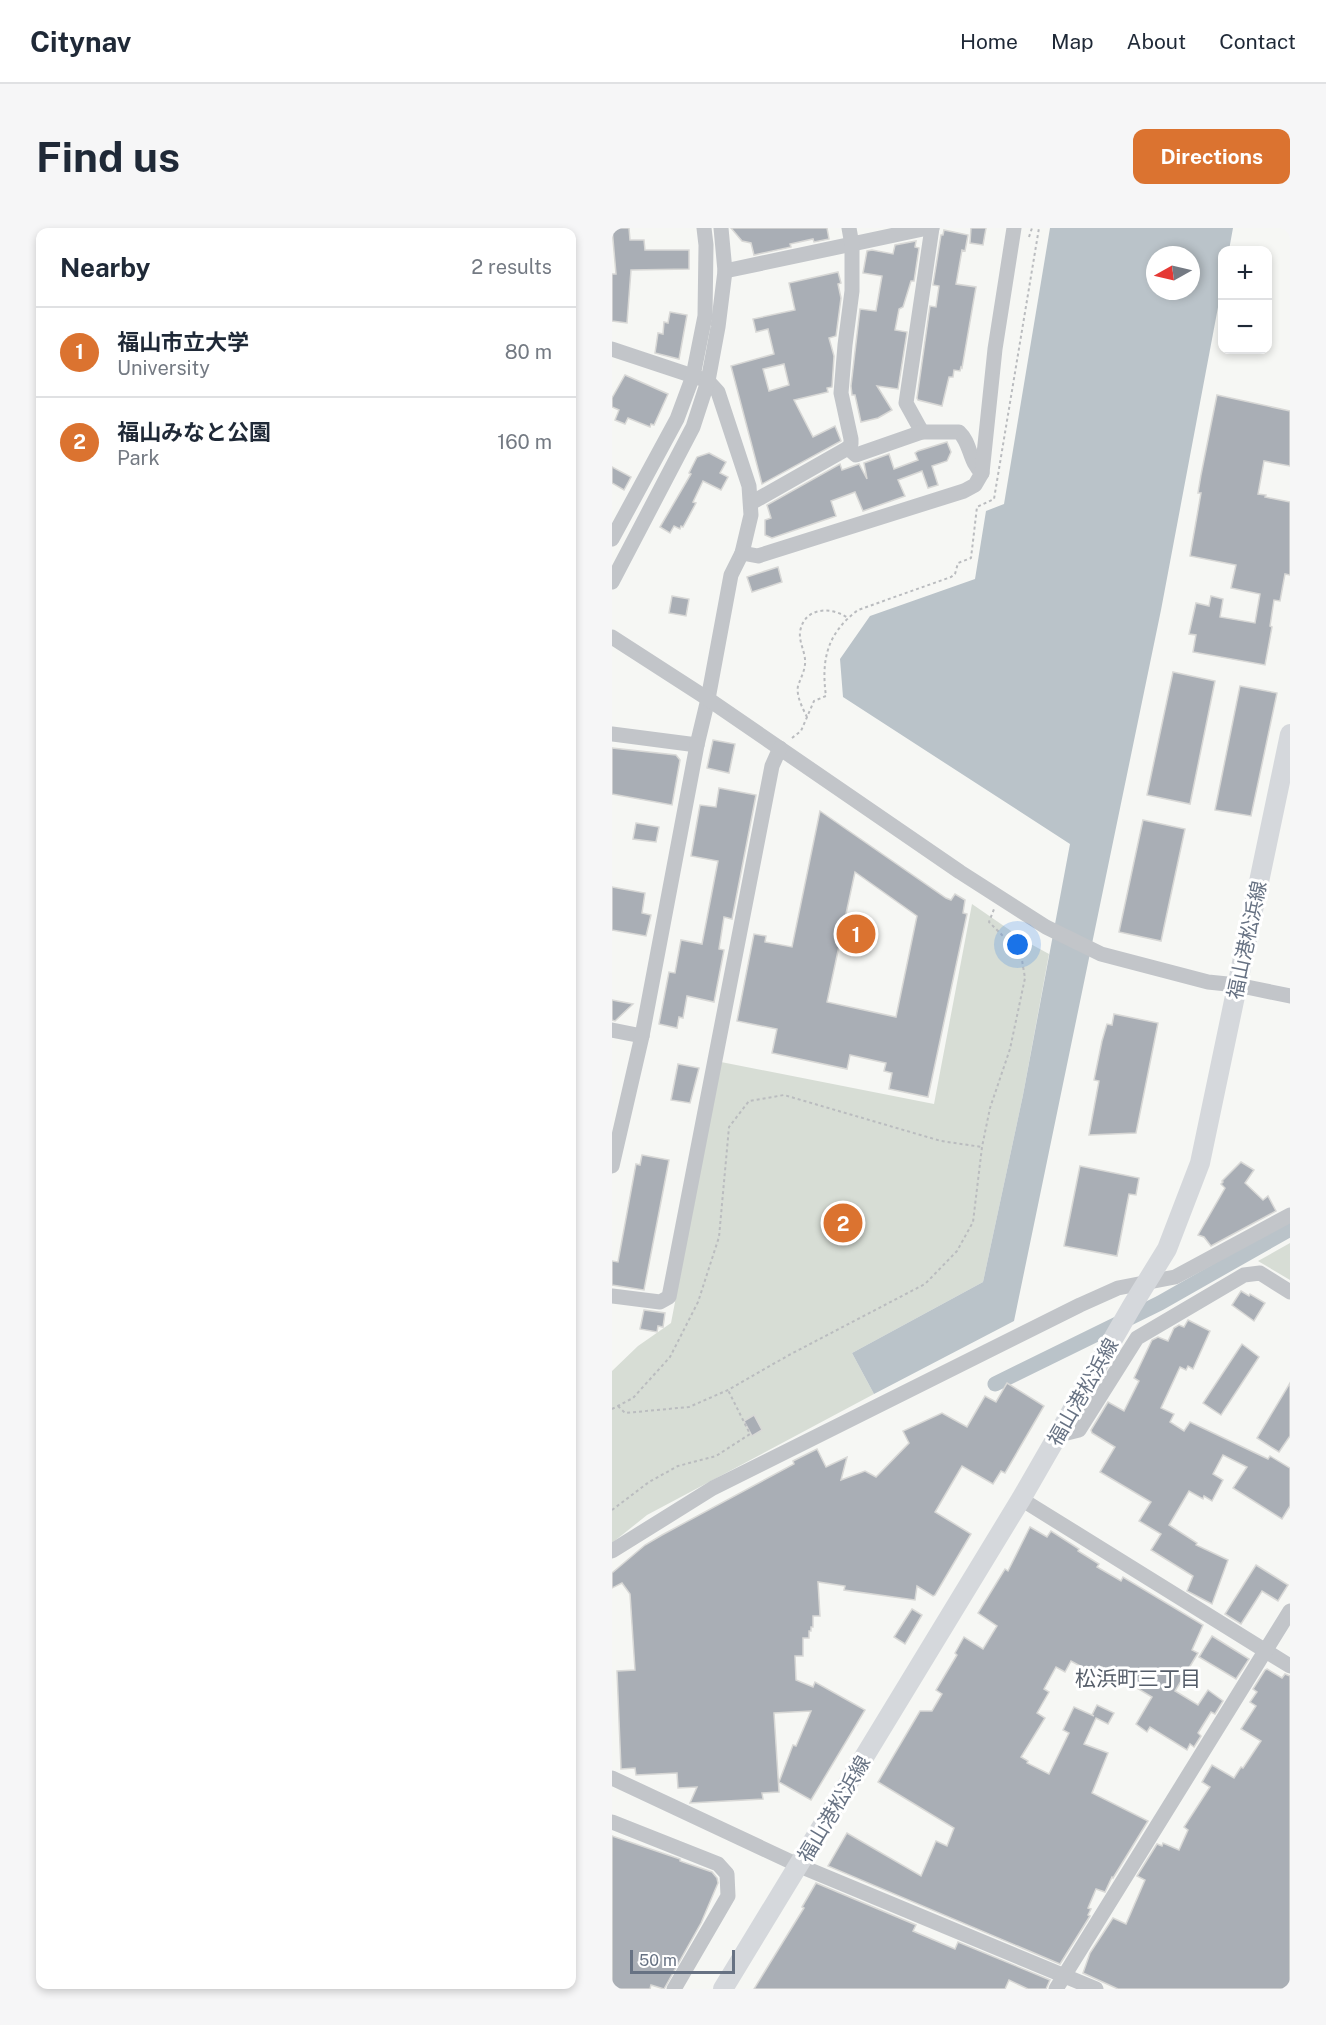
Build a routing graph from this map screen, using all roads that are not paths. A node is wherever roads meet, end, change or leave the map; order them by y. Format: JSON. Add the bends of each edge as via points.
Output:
{"nodes":[{"id":1,"x":704,"y":228,"type":"edge"},
{"id":2,"x":721,"y":228,"type":"edge"},
{"id":3,"x":849,"y":228,"type":"edge"},
{"id":4,"x":932,"y":228,"type":"edge"},
{"id":5,"x":1014,"y":228,"type":"edge"},
{"id":6,"x":852,"y":245,"type":"junction"},
{"id":7,"x":725,"y":271,"type":"junction"},
{"id":8,"x":612,"y":349,"type":"edge"},
{"id":9,"x":693,"y":376,"type":"junction"},
{"id":10,"x":708,"y":381,"type":"junction"},
{"id":11,"x":922,"y":432,"type":"junction"},
{"id":12,"x":848,"y":448,"type":"junction"},
{"id":13,"x":982,"y":473,"type":"junction"},
{"id":14,"x":751,"y":503,"type":"junction"},
{"id":15,"x":612,"y":539,"type":"edge"},
{"id":16,"x":742,"y":553,"type":"junction"},
{"id":17,"x":612,"y":582,"type":"edge"},
{"id":18,"x":612,"y":637,"type":"edge"},
{"id":19,"x":708,"y":699,"type":"junction"},
{"id":20,"x":612,"y":734,"type":"edge"},
{"id":21,"x":1290,"y":734,"type":"edge"},
{"id":22,"x":697,"y":745,"type":"junction"},
{"id":23,"x":780,"y":748,"type":"junction"},
{"id":24,"x":1237,"y":985,"type":"junction"},
{"id":25,"x":1290,"y":996,"type":"edge"},
{"id":26,"x":612,"y":1030,"type":"edge"},
{"id":27,"x":642,"y":1036,"type":"junction"},
{"id":28,"x":612,"y":1166,"type":"edge"},
{"id":29,"x":1290,"y":1215,"type":"edge"},
{"id":30,"x":1146,"y":1282,"type":"junction"},
{"id":31,"x":1290,"y":1292,"type":"edge"},
{"id":32,"x":612,"y":1296,"type":"edge"},
{"id":33,"x":1059,"y":1435,"type":"junction"},
{"id":34,"x":1021,"y":1499,"type":"junction"},
{"id":35,"x":612,"y":1551,"type":"edge"},
{"id":36,"x":1290,"y":1611,"type":"edge"},
{"id":37,"x":1265,"y":1650,"type":"junction"},
{"id":38,"x":1290,"y":1666,"type":"edge"},
{"id":39,"x":612,"y":1778,"type":"edge"},
{"id":40,"x":612,"y":1822,"type":"edge"},
{"id":41,"x":800,"y":1866,"type":"junction"},
{"id":42,"x":1060,"y":1982,"type":"edge"},
{"id":43,"x":674,"y":1989,"type":"edge"},
{"id":44,"x":723,"y":1989,"type":"edge"},
{"id":45,"x":1096,"y":1989,"type":"edge"}],
"edges":[{"from":1,"to":9,"type":"street","via":[[705,315]]},
{"from":2,"to":7,"type":"street"},
{"from":3,"to":6,"type":"street"},
{"from":4,"to":6,"type":"street"},
{"from":4,"to":11,"type":"street","via":[[906,403]]},
{"from":5,"to":13,"type":"street","via":[[994,349]]},
{"from":6,"to":7,"type":"street"},
{"from":6,"to":12,"type":"street","via":[[852,291],[841,393],[851,439]]},
{"from":7,"to":10,"type":"street"},
{"from":8,"to":9,"type":"street"},
{"from":9,"to":10,"type":"street"},
{"from":9,"to":15,"type":"street","via":[[677,419]]},
{"from":10,"to":14,"type":"street","via":[[722,400]]},
{"from":10,"to":17,"type":"street","via":[[693,427]]},
{"from":11,"to":12,"type":"street","via":[[856,456]]},
{"from":11,"to":13,"type":"street","via":[[959,432],[975,467]]},
{"from":12,"to":14,"type":"street"},
{"from":13,"to":16,"type":"street","via":[[964,491],[758,556]]},
{"from":14,"to":16,"type":"street"},
{"from":16,"to":19,"type":"street","via":[[731,574]]},
{"from":18,"to":19,"type":"street"},
{"from":19,"to":22,"type":"street"},
{"from":19,"to":23,"type":"street"},
{"from":20,"to":22,"type":"street"},
{"from":21,"to":24,"type":"main road","name":"福山港松浜線"},
{"from":22,"to":27,"type":"street"},
{"from":23,"to":24,"type":"street","via":[[1046,927],[1101,954],[1208,982]]},
{"from":23,"to":32,"type":"street","via":[[772,766],[669,1297],[660,1302]]},
{"from":24,"to":25,"type":"street"},
{"from":24,"to":30,"type":"main road","name":"福山港松浜線","via":[[1200,1163],[1167,1249]]},
{"from":26,"to":27,"type":"street"},
{"from":27,"to":28,"type":"street"},
{"from":29,"to":30,"type":"street","via":[[1175,1277]]},
{"from":30,"to":33,"type":"main road","name":"福山港松浜線"},
{"from":30,"to":35,"type":"street","via":[[1118,1288],[1080,1305],[713,1488]]},
{"from":31,"to":33,"type":"street","via":[[1260,1273],[1244,1275],[1137,1338],[1079,1431]]},
{"from":33,"to":34,"type":"main road","name":"福山港松浜線"},
{"from":34,"to":37,"type":"street"},
{"from":34,"to":41,"type":"main road","name":"福山港松浜線"},
{"from":36,"to":37,"type":"street"},
{"from":37,"to":38,"type":"street"},
{"from":37,"to":42,"type":"street"},
{"from":39,"to":41,"type":"street"},
{"from":40,"to":43,"type":"street","via":[[718,1864],[728,1874],[728,1896]]},
{"from":41,"to":42,"type":"street"},
{"from":41,"to":44,"type":"main road","name":"福山港松浜線"},
{"from":42,"to":45,"type":"street"}]}
